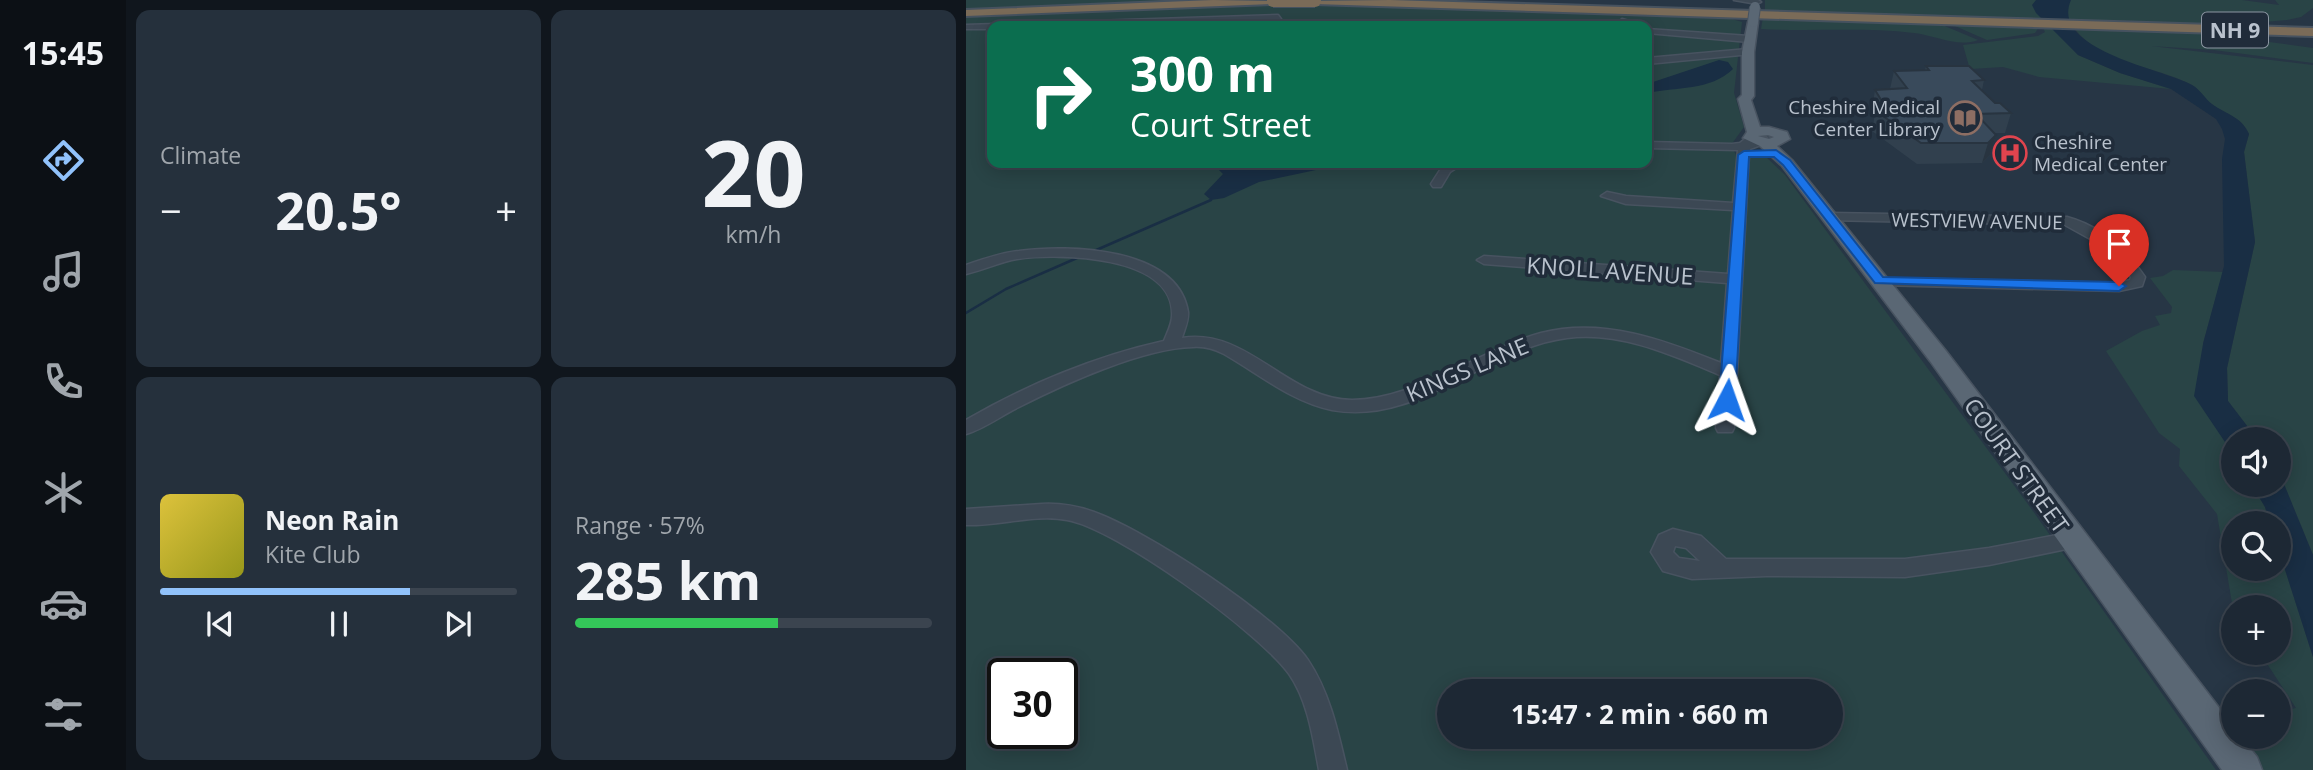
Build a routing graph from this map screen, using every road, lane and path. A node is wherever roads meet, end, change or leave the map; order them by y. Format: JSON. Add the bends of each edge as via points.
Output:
{"nodes":[{"id":1,"x":1296,"y":0,"type":"edge"},
{"id":2,"x":1738,"y":0,"type":"edge"},
{"id":3,"x":1273,"y":1,"type":"edge"},
{"id":4,"x":1315,"y":1,"type":"edge"},
{"id":5,"x":1756,"y":3,"type":"edge"},
{"id":6,"x":966,"y":13,"type":"edge"},
{"id":7,"x":2301,"y":19,"type":"dead end"},
{"id":8,"x":1279,"y":21,"type":"edge"},
{"id":9,"x":2096,"y":26,"type":"junction"},
{"id":10,"x":966,"y":27,"type":"edge"},
{"id":11,"x":987,"y":27,"type":"edge"},
{"id":12,"x":2158,"y":28,"type":"junction"},
{"id":13,"x":1652,"y":32,"type":"edge"},
{"id":14,"x":2313,"y":32,"type":"edge"},
{"id":15,"x":1748,"y":45,"type":"junction"},
{"id":16,"x":2313,"y":46,"type":"edge"},
{"id":17,"x":1652,"y":60,"type":"edge"},
{"id":18,"x":1652,"y":145,"type":"edge"},
{"id":19,"x":1763,"y":145,"type":"junction"},
{"id":20,"x":1449,"y":168,"type":"edge"},
{"id":21,"x":1437,"y":184,"type":"dead end"},
{"id":22,"x":1607,"y":197,"type":"dead end"},
{"id":23,"x":1741,"y":207,"type":"junction"},
{"id":24,"x":1830,"y":217,"type":"junction"},
{"id":25,"x":1484,"y":260,"type":"dead end"},
{"id":26,"x":966,"y":270,"type":"edge"},
{"id":27,"x":1735,"y":279,"type":"junction"},
{"id":28,"x":1880,"y":281,"type":"junction"},
{"id":29,"x":1172,"y":344,"type":"junction"},
{"id":30,"x":1729,"y":373,"type":"junction"},
{"id":31,"x":966,"y":428,"type":"edge"},
{"id":32,"x":1725,"y":428,"type":"dead end"},
{"id":33,"x":966,"y":517,"type":"edge"},
{"id":34,"x":2073,"y":540,"type":"junction"},
{"id":35,"x":1720,"y":567,"type":"dead end"},
{"id":36,"x":1333,"y":770,"type":"edge"},
{"id":37,"x":2244,"y":770,"type":"edge"}],
"edges":[{"from":1,"to":8,"type":"street"},
{"from":2,"to":5,"type":"street"},
{"from":3,"to":4,"type":"highway","number":"NH 9","bridge":true},
{"from":3,"to":6,"type":"highway","number":"NH 9"},
{"from":4,"to":9,"type":"highway","number":"NH 9"},
{"from":5,"to":15,"type":"main road","name":"COURT STREET","bridge":true},
{"from":7,"to":9,"type":"highway","number":"NH 9","via":[[2236,26]]},
{"from":9,"to":12,"type":"highway","number":"NH 9"},
{"from":10,"to":11,"type":"street"},
{"from":12,"to":14,"type":"highway","number":"NH 9"},
{"from":12,"to":16,"type":"highway"},
{"from":13,"to":15,"type":"street"},
{"from":15,"to":17,"type":"street"},
{"from":15,"to":19,"type":"main road","name":"COURT STREET","via":[[1748,96],[1744,99]]},
{"from":18,"to":19,"type":"street"},
{"from":19,"to":23,"type":"street"},
{"from":19,"to":24,"type":"main road","name":"COURT STREET"},
{"from":20,"to":21,"type":"street"},
{"from":22,"to":23,"type":"street"},
{"from":23,"to":27,"type":"street"},
{"from":24,"to":28,"type":"main road","name":"COURT STREET"},
{"from":24,"to":28,"type":"street","name":"WESTVIEW AVENUE","via":[[2067,221],[2116,251],[2138,277],[2137,284],[2119,286]]},
{"from":25,"to":27,"type":"street","name":"KNOLL AVENUE"},
{"from":26,"to":29,"type":"street","via":[[1016,255],[1060,252],[1138,265],[1164,281],[1177,301],[1180,315]]},
{"from":27,"to":30,"type":"street"},
{"from":28,"to":34,"type":"main road","name":"COURT STREET"},
{"from":29,"to":30,"type":"street","name":"KINGS LANE","via":[[1213,343],[1305,395],[1350,406],[1423,391],[1517,347],[1568,333],[1615,334],[1646,341]]},
{"from":29,"to":31,"type":"street","name":"KINGS LANE","via":[[1003,407]]},
{"from":30,"to":32,"type":"street"},
{"from":33,"to":36,"type":"street","via":[[1068,512],[1094,519],[1247,616],[1296,664],[1322,715]]},
{"from":34,"to":35,"type":"street","via":[[2012,554],[1905,568]]},
{"from":34,"to":37,"type":"main road","name":"COURT STREET"}]}
